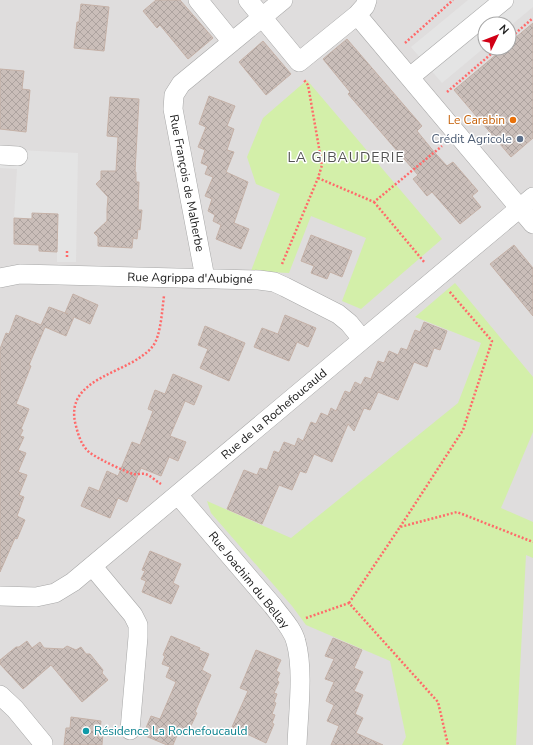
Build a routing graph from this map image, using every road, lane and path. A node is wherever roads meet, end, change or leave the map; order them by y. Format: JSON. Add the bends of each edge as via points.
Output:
{"nodes":[{"id":1,"x":198,"y":0,"type":"edge"},
{"id":2,"x":248,"y":0,"type":"edge"},
{"id":3,"x":283,"y":0,"type":"edge"},
{"id":4,"x":453,"y":0,"type":"edge"},
{"id":5,"x":504,"y":0,"type":"edge"},
{"id":6,"x":362,"y":7,"type":"edge"},
{"id":7,"x":262,"y":17,"type":"junction"},
{"id":8,"x":533,"y":18,"type":"edge"},
{"id":9,"x":517,"y":32,"type":"edge"},
{"id":10,"x":232,"y":42,"type":"junction"},
{"id":11,"x":392,"y":55,"type":"junction"},
{"id":12,"x":489,"y":56,"type":"edge"},
{"id":13,"x":299,"y":62,"type":"junction"},
{"id":14,"x":410,"y":78,"type":"junction"},
{"id":15,"x":424,"y":94,"type":"junction"},
{"id":16,"x":446,"y":142,"type":"dead end"},
{"id":17,"x":318,"y":178,"type":"junction"},
{"id":18,"x":374,"y":202,"type":"junction"},
{"id":19,"x":526,"y":202,"type":"edge"},
{"id":20,"x":533,"y":224,"type":"edge"},
{"id":21,"x":437,"y":277,"type":"junction"},
{"id":22,"x":0,"y":278,"type":"edge"},
{"id":23,"x":166,"y":278,"type":"junction"},
{"id":24,"x":205,"y":278,"type":"junction"},
{"id":25,"x":274,"y":282,"type":"junction"},
{"id":26,"x":362,"y":339,"type":"junction"},
{"id":27,"x":178,"y":495,"type":"junction"},
{"id":28,"x":400,"y":527,"type":"junction"},
{"id":29,"x":533,"y":542,"type":"edge"},
{"id":30,"x":93,"y":567,"type":"junction"},
{"id":31,"x":0,"y":596,"type":"edge"},
{"id":32,"x":349,"y":603,"type":"junction"},
{"id":33,"x":287,"y":624,"type":"junction"},
{"id":34,"x":0,"y":695,"type":"edge"},
{"id":35,"x":130,"y":730,"type":"dead end"},
{"id":36,"x":43,"y":745,"type":"edge"},
{"id":37,"x":297,"y":745,"type":"edge"},
{"id":38,"x":448,"y":745,"type":"edge"}],
"edges":[{"from":1,"to":10,"type":"street"},
{"from":2,"to":7,"type":"street"},
{"from":3,"to":7,"type":"street","name":"Rue François de Malherbe"},
{"from":4,"to":11,"type":"path"},
{"from":5,"to":14,"type":"street"},
{"from":6,"to":11,"type":"street"},
{"from":6,"to":13,"type":"street"},
{"from":7,"to":10,"type":"street","name":"Rue François de Malherbe"},
{"from":7,"to":13,"type":"street"},
{"from":8,"to":9,"type":"path"},
{"from":10,"to":24,"type":"street","name":"Rue François de Malherbe","via":[[181,84],[174,95],[173,110]]},
{"from":11,"to":14,"type":"street"},
{"from":12,"to":15,"type":"path","via":[[447,92],[437,84]]},
{"from":13,"to":17,"type":"path","via":[[303,78],[308,85],[322,165]]},
{"from":14,"to":15,"type":"street"},
{"from":15,"to":19,"type":"street"},
{"from":16,"to":18,"type":"path"},
{"from":17,"to":18,"type":"path"},
{"from":17,"to":25,"type":"path"},
{"from":18,"to":21,"type":"path"},
{"from":19,"to":20,"type":"street"},
{"from":19,"to":21,"type":"street","name":"Rue de la Rochefoucauld"},
{"from":21,"to":26,"type":"street","name":"Rue de la Rochefoucauld"},
{"from":21,"to":28,"type":"path","via":[[492,341],[463,430]]},
{"from":22,"to":23,"type":"street","name":"Rue Agrippa d'Aubigné","via":[[20,274]]},
{"from":23,"to":24,"type":"street","name":"Rue Agrippa d'Aubigné"},
{"from":23,"to":27,"type":"path","via":[[154,345],[138,358],[92,383],[81,392],[75,404],[74,421],[79,438],[86,450],[94,456],[134,475],[146,474]]},
{"from":24,"to":25,"type":"street","name":"Rue Agrippa d'Aubigné"},
{"from":25,"to":26,"type":"street","name":"Rue Agrippa d'Aubigné","via":[[338,314]]},
{"from":26,"to":27,"type":"street","name":"Rue de la Rochefoucauld"},
{"from":27,"to":30,"type":"street","name":"Rue de la Rochefoucauld"},
{"from":27,"to":33,"type":"street","name":"Rue Joachim du Bellay"},
{"from":28,"to":29,"type":"path","via":[[457,512]]},
{"from":28,"to":32,"type":"path"},
{"from":30,"to":31,"type":"street","name":"Rue de la Rochefoucauld","via":[[55,593],[36,597]]},
{"from":30,"to":35,"type":"street","via":[[133,615],[138,625]]},
{"from":32,"to":33,"type":"path"},
{"from":32,"to":38,"type":"path","via":[[438,702]]},
{"from":33,"to":37,"type":"street","name":"Rue Joachim du Bellay","via":[[296,641],[300,667]]},
{"from":34,"to":36,"type":"street","via":[[15,709]]}]}
